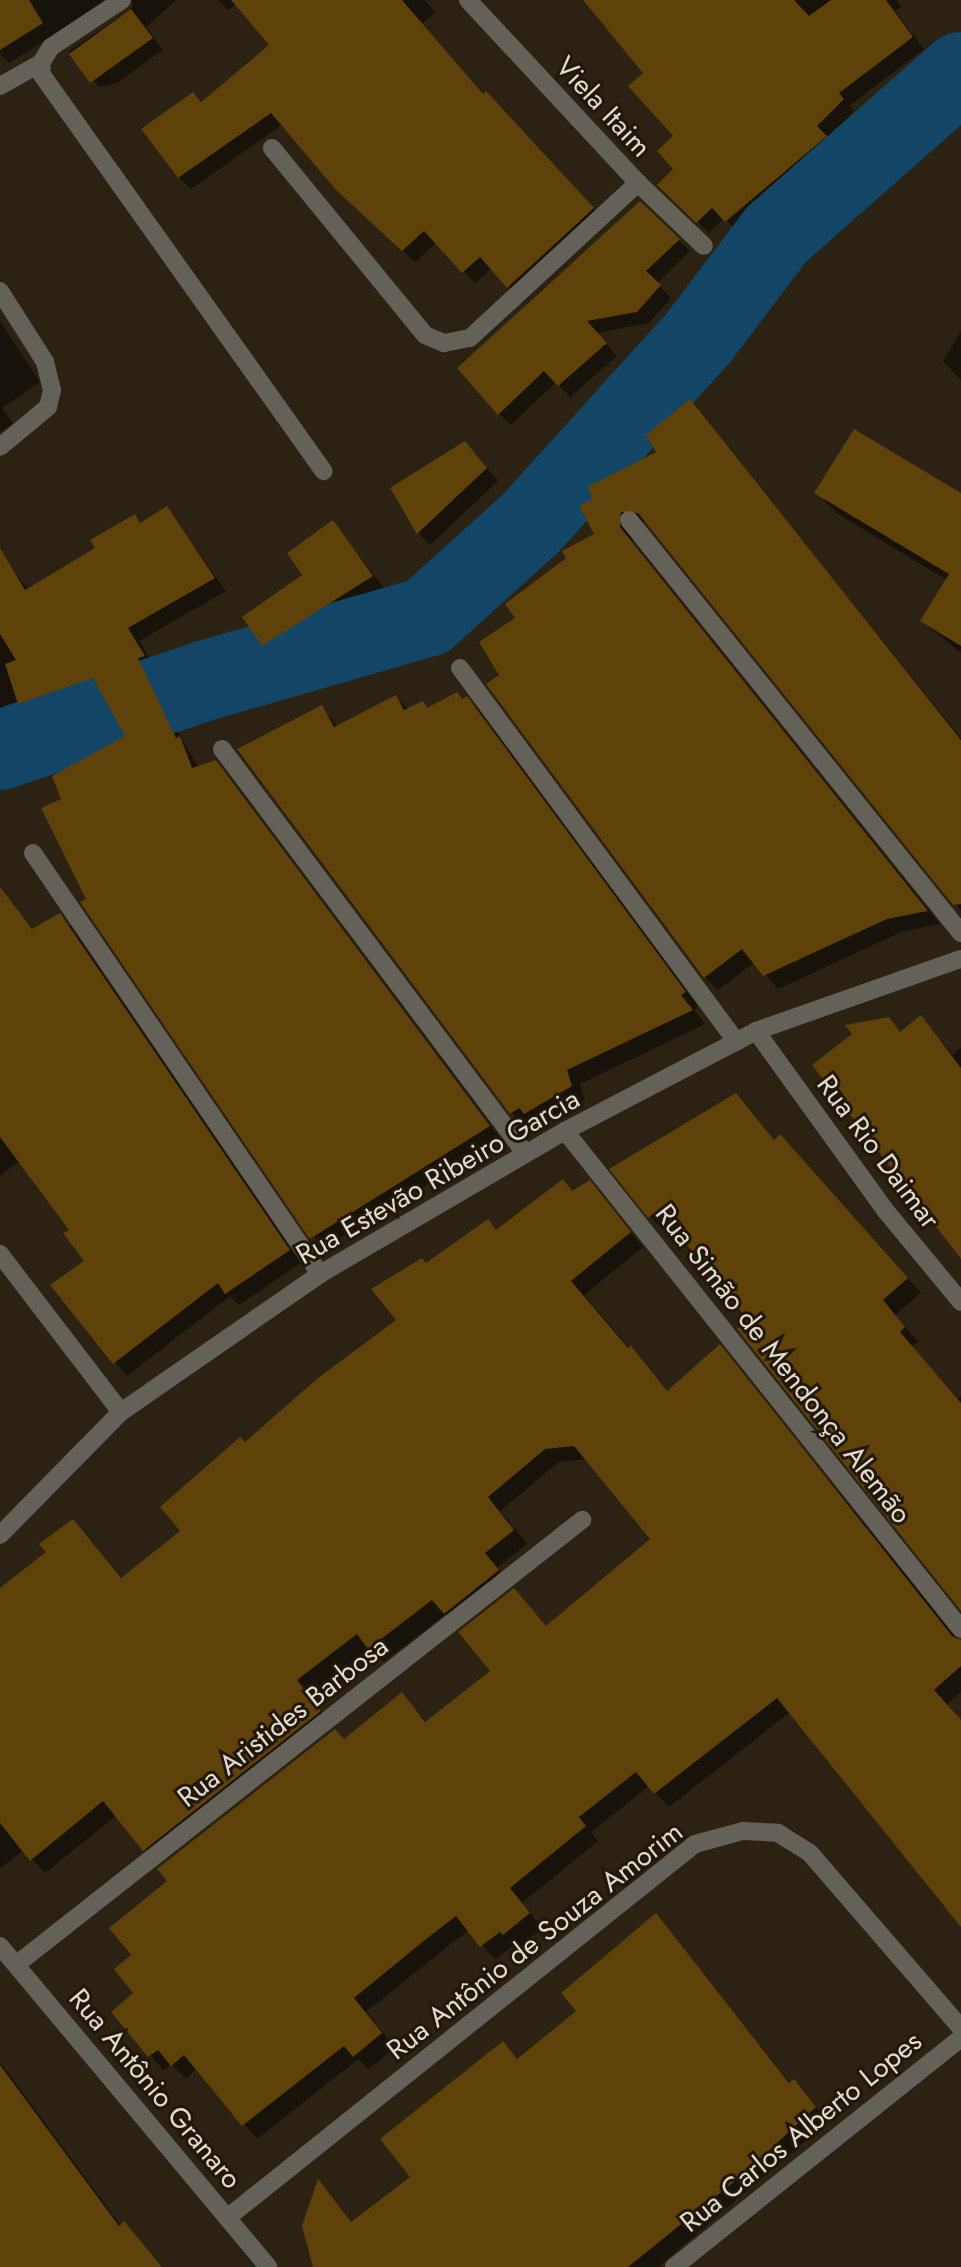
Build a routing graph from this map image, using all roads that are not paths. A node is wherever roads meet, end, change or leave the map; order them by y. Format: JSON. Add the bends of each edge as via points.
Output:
{"nodes":[{"id":1,"x":122,"y":0,"type":"edge"},
{"id":2,"x":468,"y":0,"type":"edge"},
{"id":3,"x":41,"y":63,"type":"junction"},
{"id":4,"x":0,"y":86,"type":"edge"},
{"id":5,"x":272,"y":148,"type":"dead end"},
{"id":6,"x":638,"y":183,"type":"junction"},
{"id":7,"x":704,"y":246,"type":"dead end"},
{"id":8,"x":0,"y":291,"type":"edge"},
{"id":9,"x":0,"y":447,"type":"edge"},
{"id":10,"x":323,"y":471,"type":"dead end"},
{"id":11,"x":629,"y":520,"type":"dead end"},
{"id":12,"x":460,"y":668,"type":"dead end"},
{"id":13,"x":222,"y":749,"type":"dead end"},
{"id":14,"x":33,"y":853,"type":"dead end"},
{"id":15,"x":961,"y":933,"type":"edge"},
{"id":16,"x":961,"y":959,"type":"edge"},
{"id":17,"x":756,"y":1031,"type":"junction"},
{"id":18,"x":737,"y":1042,"type":"junction"},
{"id":19,"x":565,"y":1131,"type":"junction"},
{"id":20,"x":525,"y":1153,"type":"junction"},
{"id":21,"x":0,"y":1254,"type":"edge"},
{"id":22,"x":320,"y":1274,"type":"junction"},
{"id":23,"x":961,"y":1302,"type":"edge"},
{"id":24,"x":121,"y":1412,"type":"junction"},
{"id":25,"x":582,"y":1520,"type":"dead end"},
{"id":26,"x":0,"y":1535,"type":"edge"},
{"id":27,"x":961,"y":1629,"type":"edge"},
{"id":28,"x":0,"y":1946,"type":"edge"},
{"id":29,"x":17,"y":1964,"type":"junction"},
{"id":30,"x":961,"y":2028,"type":"edge"},
{"id":31,"x":961,"y":2038,"type":"edge"},
{"id":32,"x":227,"y":2218,"type":"junction"},
{"id":33,"x":268,"y":2267,"type":"edge"},
{"id":34,"x":674,"y":2267,"type":"edge"}],
"edges":[{"from":1,"to":3,"type":"street","via":[[51,47]]},
{"from":2,"to":6,"type":"street","name":"Viela Itaim"},
{"from":3,"to":4,"type":"street"},
{"from":3,"to":10,"type":"street","via":[[48,85]]},
{"from":5,"to":6,"type":"street","via":[[425,335],[444,343],[470,338]]},
{"from":6,"to":7,"type":"street","name":"Viela Itaim"},
{"from":8,"to":9,"type":"street","via":[[45,362],[52,390],[48,407]]},
{"from":11,"to":15,"type":"street"},
{"from":12,"to":18,"type":"street"},
{"from":13,"to":20,"type":"street"},
{"from":14,"to":22,"type":"street"},
{"from":16,"to":17,"type":"street","name":"Rua Estevão Ribeiro Garcia"},
{"from":17,"to":18,"type":"street","name":"Rua Estevão Ribeiro Garcia"},
{"from":17,"to":23,"type":"street","name":"Rua Rio Daimar","via":[[885,1210]]},
{"from":18,"to":19,"type":"street","name":"Rua Estevão Ribeiro Garcia"},
{"from":19,"to":20,"type":"street","name":"Rua Estevão Ribeiro Garcia"},
{"from":19,"to":27,"type":"street","name":"Rua Simão de Mendonça Alemão"},
{"from":20,"to":22,"type":"street","name":"Rua Estevão Ribeiro Garcia"},
{"from":21,"to":24,"type":"street"},
{"from":22,"to":24,"type":"street","name":"Rua Estevão Ribeiro Garcia"},
{"from":24,"to":26,"type":"street","name":"Rua Estevão Ribeiro Garcia"},
{"from":25,"to":29,"type":"street","name":"Rua Aristides Barbosa"},
{"from":28,"to":29,"type":"street","name":"Rua Antônio Granaro"},
{"from":29,"to":32,"type":"street","name":"Rua Antônio Granaro"},
{"from":30,"to":32,"type":"street","name":"Rua Antônio de Souza Amorim","via":[[809,1852],[778,1833],[743,1831],[695,1844]]},
{"from":31,"to":34,"type":"street","name":"Rua Carlos Alberto Lopes"},
{"from":32,"to":33,"type":"street","name":"Rua Antônio Granaro"}]}
